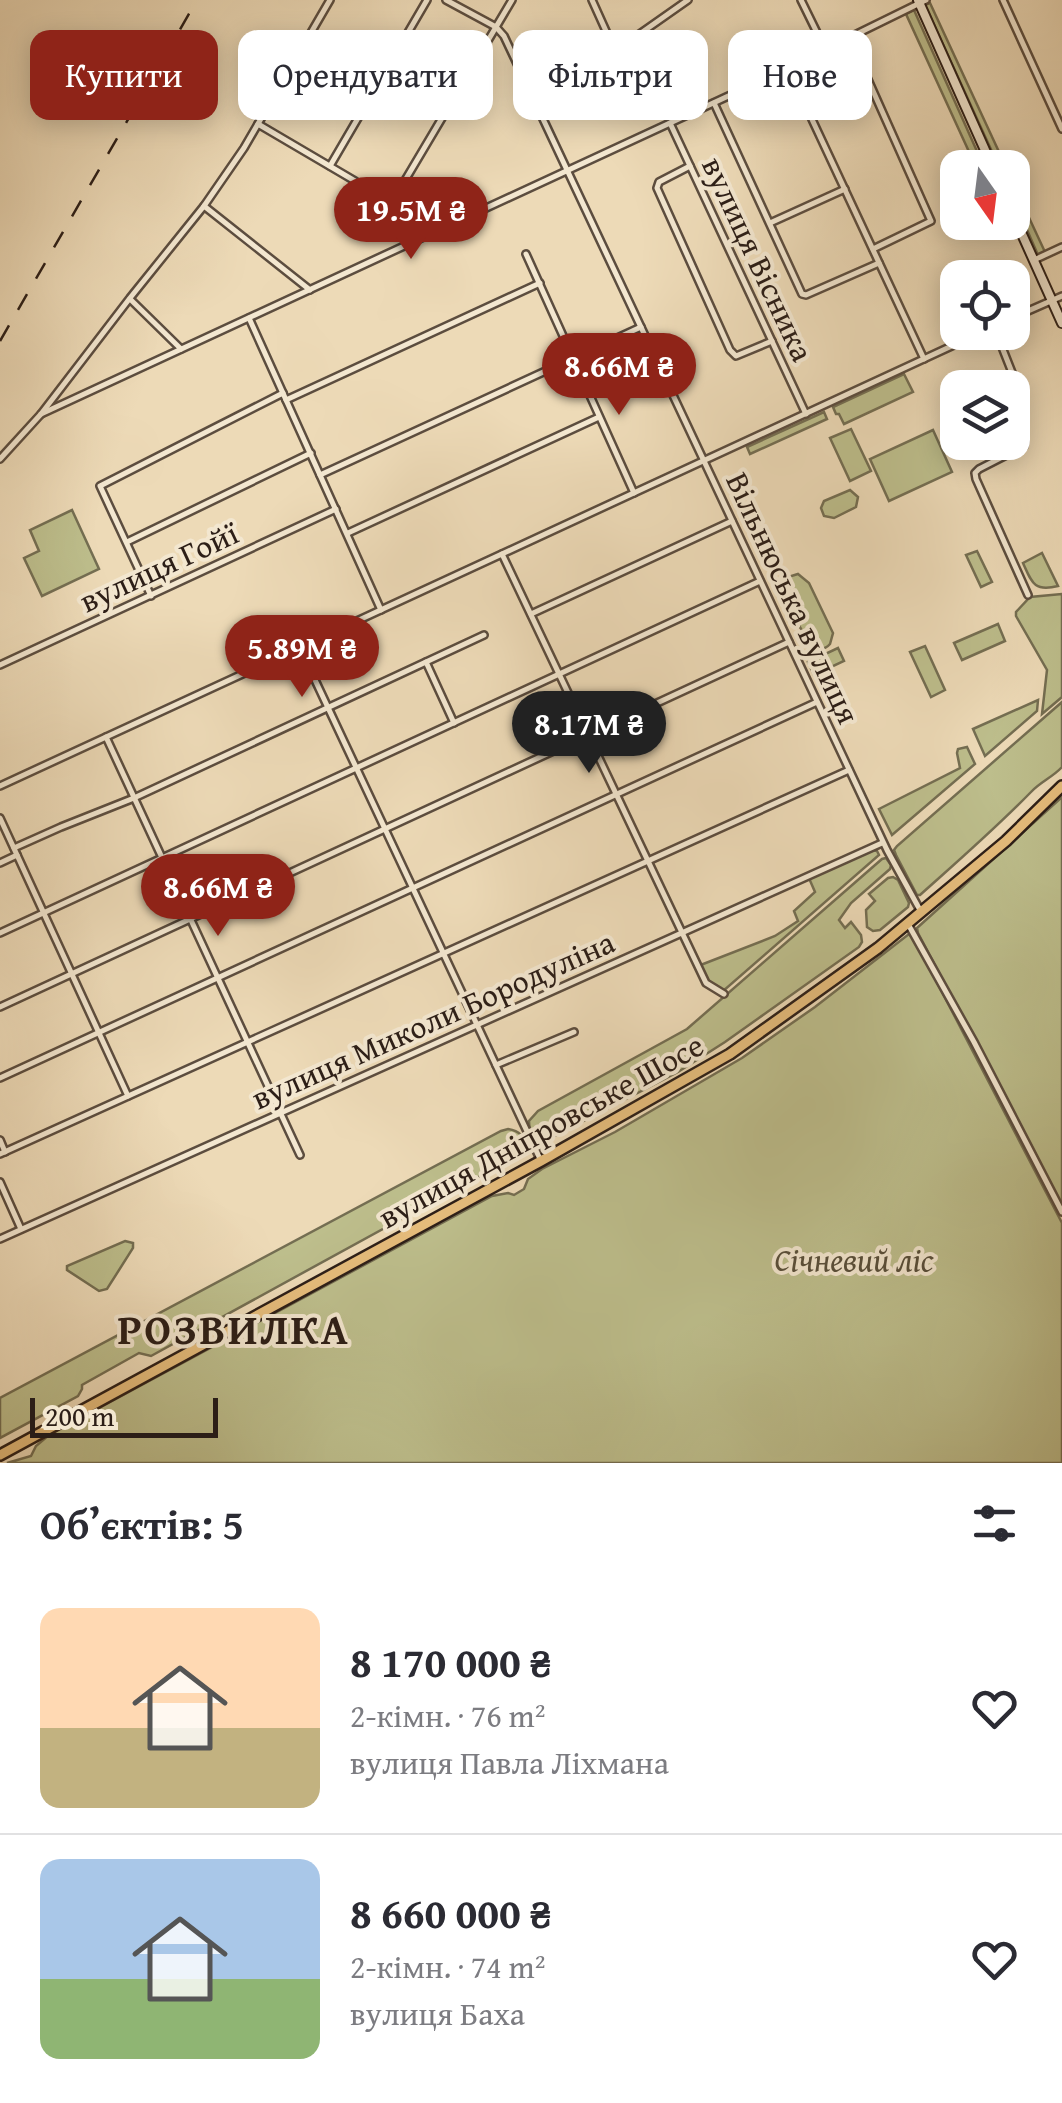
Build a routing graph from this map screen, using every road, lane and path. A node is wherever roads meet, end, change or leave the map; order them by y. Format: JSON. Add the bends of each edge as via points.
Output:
{"nodes":[{"id":1,"x":330,"y":0,"type":"edge"},
{"id":2,"x":426,"y":0,"type":"edge"},
{"id":3,"x":446,"y":0,"type":"edge"},
{"id":4,"x":512,"y":0,"type":"edge"},
{"id":5,"x":592,"y":0,"type":"edge"},
{"id":6,"x":688,"y":0,"type":"edge"},
{"id":7,"x":801,"y":0,"type":"edge"},
{"id":8,"x":1004,"y":0,"type":"edge"},
{"id":9,"x":921,"y":1,"type":"edge"},
{"id":10,"x":496,"y":27,"type":"junction"},
{"id":11,"x":606,"y":30,"type":"edge"},
{"id":12,"x":645,"y":30,"type":"edge"},
{"id":13,"x":816,"y":30,"type":"edge"},
{"id":14,"x":863,"y":30,"type":"edge"},
{"id":15,"x":513,"y":55,"type":"edge"},
{"id":16,"x":872,"y":88,"type":"edge"},
{"id":17,"x":728,"y":96,"type":"edge"},
{"id":18,"x":714,"y":102,"type":"junction"},
{"id":19,"x":544,"y":120,"type":"edge"},
{"id":20,"x":812,"y":120,"type":"edge"},
{"id":21,"x":670,"y":123,"type":"junction"},
{"id":22,"x":258,"y":124,"type":"junction"},
{"id":23,"x":1062,"y":129,"type":"edge"},
{"id":24,"x":984,"y":150,"type":"edge"},
{"id":25,"x":330,"y":166,"type":"junction"},
{"id":26,"x":690,"y":166,"type":"junction"},
{"id":27,"x":567,"y":170,"type":"junction"},
{"id":28,"x":845,"y":190,"type":"junction"},
{"id":29,"x":391,"y":204,"type":"junction"},
{"id":30,"x":204,"y":206,"type":"junction"},
{"id":31,"x":770,"y":224,"type":"junction"},
{"id":32,"x":430,"y":234,"type":"junction"},
{"id":33,"x":1025,"y":240,"type":"edge"},
{"id":34,"x":1062,"y":247,"type":"edge"},
{"id":35,"x":873,"y":249,"type":"junction"},
{"id":36,"x":526,"y":254,"type":"dead end"},
{"id":37,"x":1034,"y":260,"type":"junction"},
{"id":38,"x":880,"y":263,"type":"junction"},
{"id":39,"x":540,"y":283,"type":"junction"},
{"id":40,"x":310,"y":290,"type":"junction"},
{"id":41,"x":1062,"y":296,"type":"edge"},
{"id":42,"x":130,"y":298,"type":"junction"},
{"id":43,"x":1052,"y":300,"type":"junction"},
{"id":44,"x":1030,"y":310,"type":"edge"},
{"id":45,"x":248,"y":318,"type":"junction"},
{"id":46,"x":1062,"y":323,"type":"edge"},
{"id":47,"x":640,"y":327,"type":"junction"},
{"id":48,"x":772,"y":341,"type":"junction"},
{"id":49,"x":181,"y":349,"type":"junction"},
{"id":50,"x":943,"y":350,"type":"edge"},
{"id":51,"x":1004,"y":350,"type":"edge"},
{"id":52,"x":573,"y":358,"type":"junction"},
{"id":53,"x":924,"y":359,"type":"junction"},
{"id":54,"x":285,"y":396,"type":"junction"},
{"id":55,"x":41,"y":414,"type":"junction"},
{"id":56,"x":806,"y":414,"type":"junction"},
{"id":57,"x":599,"y":417,"type":"junction"},
{"id":58,"x":311,"y":453,"type":"junction"},
{"id":59,"x":0,"y":460,"type":"edge"},
{"id":60,"x":704,"y":461,"type":"junction"},
{"id":61,"x":320,"y":474,"type":"junction"},
{"id":62,"x":634,"y":493,"type":"junction"},
{"id":63,"x":336,"y":509,"type":"junction"},
{"id":64,"x":732,"y":521,"type":"junction"},
{"id":65,"x":347,"y":533,"type":"junction"},
{"id":66,"x":126,"y":542,"type":"junction"},
{"id":67,"x":502,"y":554,"type":"junction"},
{"id":68,"x":760,"y":581,"type":"junction"},
{"id":69,"x":1028,"y":595,"type":"dead end"},
{"id":70,"x":151,"y":596,"type":"junction"},
{"id":71,"x":381,"y":610,"type":"junction"},
{"id":72,"x":531,"y":614,"type":"junction"},
{"id":73,"x":484,"y":635,"type":"dead end"},
{"id":74,"x":789,"y":642,"type":"junction"},
{"id":75,"x":300,"y":648,"type":"junction"},
{"id":76,"x":425,"y":662,"type":"junction"},
{"id":77,"x":0,"y":664,"type":"edge"},
{"id":78,"x":559,"y":674,"type":"junction"},
{"id":79,"x":817,"y":702,"type":"junction"},
{"id":80,"x":328,"y":708,"type":"junction"},
{"id":81,"x":454,"y":723,"type":"junction"},
{"id":82,"x":588,"y":735,"type":"junction"},
{"id":83,"x":106,"y":737,"type":"junction"},
{"id":84,"x":356,"y":768,"type":"junction"},
{"id":85,"x":849,"y":770,"type":"junction"},
{"id":86,"x":0,"y":786,"type":"edge"},
{"id":87,"x":1062,"y":786,"type":"edge"},
{"id":88,"x":616,"y":794,"type":"junction"},
{"id":89,"x":134,"y":798,"type":"junction"},
{"id":90,"x":0,"y":818,"type":"edge"},
{"id":91,"x":385,"y":829,"type":"junction"},
{"id":92,"x":884,"y":843,"type":"junction"},
{"id":93,"x":16,"y":852,"type":"junction"},
{"id":94,"x":162,"y":858,"type":"junction"},
{"id":95,"x":648,"y":861,"type":"junction"},
{"id":96,"x":0,"y":863,"type":"edge"},
{"id":97,"x":412,"y":888,"type":"junction"},
{"id":98,"x":922,"y":912,"type":"junction"},
{"id":99,"x":43,"y":913,"type":"junction"},
{"id":100,"x":190,"y":919,"type":"junction"},
{"id":101,"x":908,"y":924,"type":"junction"},
{"id":102,"x":0,"y":933,"type":"edge"},
{"id":103,"x":682,"y":933,"type":"junction"},
{"id":104,"x":444,"y":954,"type":"junction"},
{"id":105,"x":72,"y":974,"type":"junction"},
{"id":106,"x":217,"y":978,"type":"junction"},
{"id":107,"x":724,"y":994,"type":"dead end"},
{"id":108,"x":0,"y":1007,"type":"edge"},
{"id":109,"x":477,"y":1025,"type":"junction"},
{"id":110,"x":99,"y":1032,"type":"junction"},
{"id":111,"x":574,"y":1032,"type":"dead end"},
{"id":112,"x":247,"y":1042,"type":"junction"},
{"id":113,"x":496,"y":1066,"type":"junction"},
{"id":114,"x":0,"y":1078,"type":"edge"},
{"id":115,"x":128,"y":1096,"type":"junction"},
{"id":116,"x":280,"y":1114,"type":"junction"},
{"id":117,"x":0,"y":1140,"type":"edge"},
{"id":118,"x":3,"y":1153,"type":"edge"},
{"id":119,"x":300,"y":1154,"type":"dead end"},
{"id":120,"x":541,"y":1161,"type":"junction"},
{"id":121,"x":0,"y":1182,"type":"edge"},
{"id":122,"x":1062,"y":1212,"type":"edge"},
{"id":123,"x":21,"y":1230,"type":"junction"},
{"id":124,"x":0,"y":1239,"type":"edge"},
{"id":125,"x":0,"y":1455,"type":"edge"}],
"edges":[{"from":1,"to":22,"type":"street"},
{"from":2,"to":25,"type":"street"},
{"from":3,"to":10,"type":"street"},
{"from":4,"to":10,"type":"street"},
{"from":5,"to":11,"type":"street"},
{"from":6,"to":12,"type":"street"},
{"from":7,"to":13,"type":"street"},
{"from":8,"to":23,"type":"street"},
{"from":9,"to":14,"type":"street"},
{"from":9,"to":24,"type":"street"},
{"from":10,"to":15,"type":"street","name":"Вільнюська вулиця"},
{"from":10,"to":29,"type":"street"},
{"from":16,"to":35,"type":"street","via":[[932,221]]},
{"from":17,"to":18,"type":"street"},
{"from":18,"to":21,"type":"street"},
{"from":18,"to":31,"type":"street"},
{"from":19,"to":27,"type":"street","name":"Вільнюська вулиця"},
{"from":20,"to":28,"type":"street"},
{"from":21,"to":26,"type":"street","name":"вулиця Вісника"},
{"from":21,"to":27,"type":"street"},
{"from":22,"to":25,"type":"street"},
{"from":22,"to":30,"type":"street"},
{"from":25,"to":29,"type":"street"},
{"from":26,"to":48,"type":"street","name":"вулиця Вісника"},
{"from":26,"to":48,"type":"street","via":[[657,188],[730,350],[736,356]]},
{"from":27,"to":32,"type":"street"},
{"from":27,"to":47,"type":"street","name":"Вільнюська вулиця"},
{"from":28,"to":31,"type":"street"},
{"from":28,"to":35,"type":"street"},
{"from":29,"to":32,"type":"street"},
{"from":30,"to":40,"type":"street"},
{"from":30,"to":42,"type":"street"},
{"from":31,"to":38,"type":"street","via":[[804,296]]},
{"from":32,"to":40,"type":"street"},
{"from":33,"to":37,"type":"street"},
{"from":34,"to":37,"type":"street"},
{"from":35,"to":38,"type":"street"},
{"from":36,"to":39,"type":"street"},
{"from":37,"to":43,"type":"street"},
{"from":38,"to":53,"type":"street"},
{"from":39,"to":52,"type":"street"},
{"from":39,"to":54,"type":"street"},
{"from":40,"to":45,"type":"street"},
{"from":41,"to":43,"type":"street"},
{"from":42,"to":49,"type":"street"},
{"from":42,"to":55,"type":"street"},
{"from":43,"to":44,"type":"street"},
{"from":43,"to":46,"type":"street"},
{"from":45,"to":49,"type":"street"},
{"from":45,"to":54,"type":"street"},
{"from":47,"to":52,"type":"street"},
{"from":47,"to":60,"type":"street","name":"Вільнюська вулиця"},
{"from":48,"to":56,"type":"street","name":"вулиця Вісника"},
{"from":49,"to":55,"type":"street"},
{"from":50,"to":53,"type":"street"},
{"from":51,"to":69,"type":"street","via":[[1024,446],[979,468],[976,480]]},
{"from":52,"to":57,"type":"street"},
{"from":52,"to":61,"type":"street"},
{"from":53,"to":56,"type":"street"},
{"from":54,"to":58,"type":"street"},
{"from":54,"to":66,"type":"street","via":[[100,486]]},
{"from":55,"to":59,"type":"street"},
{"from":56,"to":60,"type":"street"},
{"from":57,"to":62,"type":"street"},
{"from":57,"to":65,"type":"street"},
{"from":58,"to":61,"type":"street"},
{"from":58,"to":66,"type":"street"},
{"from":60,"to":62,"type":"street"},
{"from":60,"to":64,"type":"street","name":"Вільнюська вулиця"},
{"from":61,"to":63,"type":"street"},
{"from":62,"to":67,"type":"street"},
{"from":63,"to":65,"type":"street"},
{"from":63,"to":70,"type":"street","name":"вулиця Гойї"},
{"from":64,"to":68,"type":"street","name":"Вільнюська вулиця"},
{"from":64,"to":72,"type":"street"},
{"from":65,"to":71,"type":"street"},
{"from":66,"to":70,"type":"street"},
{"from":67,"to":71,"type":"street"},
{"from":67,"to":72,"type":"street"},
{"from":68,"to":74,"type":"street","name":"Вільнюська вулиця"},
{"from":68,"to":78,"type":"street"},
{"from":70,"to":77,"type":"street","name":"вулиця Гойї"},
{"from":71,"to":75,"type":"street"},
{"from":72,"to":78,"type":"street"},
{"from":73,"to":76,"type":"street"},
{"from":74,"to":79,"type":"street","name":"Вільнюська вулиця"},
{"from":74,"to":82,"type":"street"},
{"from":75,"to":80,"type":"street"},
{"from":75,"to":83,"type":"street"},
{"from":76,"to":80,"type":"street"},
{"from":76,"to":81,"type":"street"},
{"from":78,"to":81,"type":"street"},
{"from":78,"to":82,"type":"street"},
{"from":79,"to":85,"type":"street","name":"Вільнюська вулиця"},
{"from":79,"to":88,"type":"street"},
{"from":80,"to":84,"type":"street"},
{"from":80,"to":89,"type":"street"},
{"from":81,"to":84,"type":"street"},
{"from":82,"to":88,"type":"street"},
{"from":82,"to":91,"type":"street"},
{"from":83,"to":86,"type":"street"},
{"from":83,"to":89,"type":"street"},
{"from":84,"to":91,"type":"street"},
{"from":84,"to":94,"type":"street"},
{"from":85,"to":92,"type":"street","name":"Вільнюська вулиця"},
{"from":85,"to":95,"type":"street"},
{"from":87,"to":98,"type":"main road","name":"вулиця Дніпровське Шосе"},
{"from":88,"to":95,"type":"street"},
{"from":88,"to":97,"type":"street"},
{"from":89,"to":93,"type":"street"},
{"from":89,"to":94,"type":"street"},
{"from":90,"to":93,"type":"street"},
{"from":91,"to":97,"type":"street"},
{"from":91,"to":100,"type":"street"},
{"from":92,"to":98,"type":"street","name":"Вільнюська вулиця"},
{"from":92,"to":103,"type":"street","name":"вулиця Миколи Бородуліна"},
{"from":93,"to":96,"type":"street"},
{"from":93,"to":99,"type":"street"},
{"from":94,"to":99,"type":"street"},
{"from":94,"to":100,"type":"street"},
{"from":95,"to":103,"type":"street"},
{"from":95,"to":104,"type":"street"},
{"from":97,"to":104,"type":"street"},
{"from":97,"to":106,"type":"street"},
{"from":98,"to":101,"type":"main road","name":"вулиця Дніпровське Шосе"},
{"from":99,"to":102,"type":"street"},
{"from":99,"to":105,"type":"street"},
{"from":100,"to":105,"type":"street"},
{"from":100,"to":106,"type":"street"},
{"from":101,"to":120,"type":"main road","name":"вулиця Дніпровське Шосе","via":[[730,1054]]},
{"from":101,"to":122,"type":"street"},
{"from":103,"to":107,"type":"street","via":[[706,983]]},
{"from":103,"to":109,"type":"street","name":"вулиця Миколи Бородуліна"},
{"from":104,"to":109,"type":"street"},
{"from":104,"to":112,"type":"street"},
{"from":105,"to":108,"type":"street"},
{"from":105,"to":110,"type":"street"},
{"from":106,"to":110,"type":"street"},
{"from":106,"to":112,"type":"street"},
{"from":109,"to":113,"type":"street"},
{"from":109,"to":116,"type":"street","name":"вулиця Миколи Бородуліна"},
{"from":110,"to":114,"type":"street"},
{"from":110,"to":115,"type":"street"},
{"from":111,"to":113,"type":"street"},
{"from":112,"to":115,"type":"street"},
{"from":112,"to":116,"type":"street"},
{"from":113,"to":120,"type":"street"},
{"from":115,"to":118,"type":"street"},
{"from":116,"to":119,"type":"street"},
{"from":116,"to":123,"type":"street","name":"вулиця Миколи Бородуліна"},
{"from":117,"to":118,"type":"street"},
{"from":120,"to":125,"type":"main road","name":"вулиця Дніпровське Шосе"},
{"from":121,"to":123,"type":"street"},
{"from":123,"to":124,"type":"street","name":"вулиця Миколи Бородуліна"}]}
